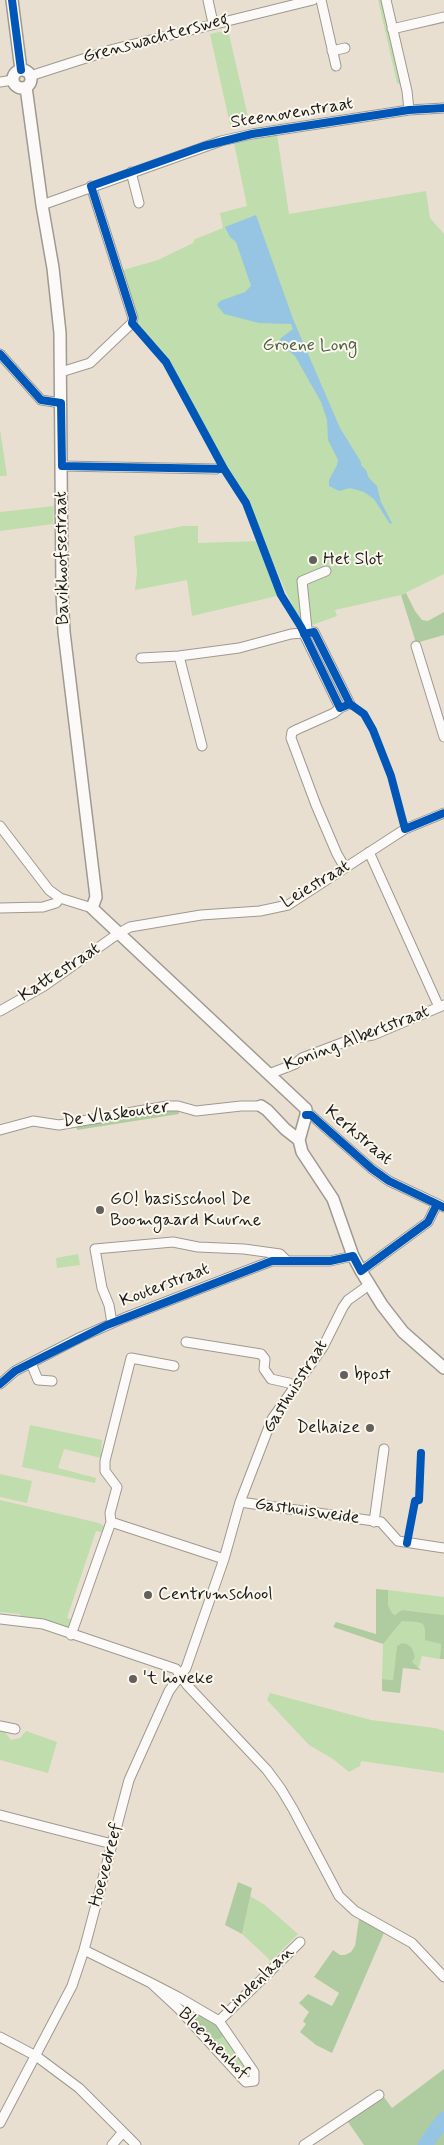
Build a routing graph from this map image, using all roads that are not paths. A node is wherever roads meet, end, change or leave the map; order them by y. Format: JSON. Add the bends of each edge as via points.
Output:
{"nodes":[{"id":1,"x":12,"y":0,"type":"edge"},
{"id":2,"x":208,"y":0,"type":"edge"},
{"id":3,"x":313,"y":0,"type":"edge"},
{"id":4,"x":321,"y":0,"type":"edge"},
{"id":5,"x":386,"y":0,"type":"edge"},
{"id":6,"x":444,"y":17,"type":"edge"},
{"id":7,"x":213,"y":23,"type":"junction"},
{"id":8,"x":392,"y":29,"type":"junction"},
{"id":9,"x":345,"y":48,"type":"dead end"},
{"id":10,"x":332,"y":51,"type":"junction"},
{"id":11,"x":336,"y":66,"type":"dead end"},
{"id":12,"x":26,"y":73,"type":"junction"},
{"id":13,"x":13,"y":80,"type":"junction"},
{"id":14,"x":0,"y":82,"type":"edge"},
{"id":15,"x":26,"y":87,"type":"junction"},
{"id":16,"x":444,"y":108,"type":"edge"},
{"id":17,"x":409,"y":110,"type":"junction"},
{"id":18,"x":131,"y":172,"type":"junction"},
{"id":19,"x":91,"y":186,"type":"junction"},
{"id":20,"x":139,"y":203,"type":"dead end"},
{"id":21,"x":42,"y":205,"type":"junction"},
{"id":22,"x":0,"y":354,"type":"edge"},
{"id":23,"x":62,"y":372,"type":"junction"},
{"id":24,"x":61,"y":403,"type":"junction"},
{"id":25,"x":62,"y":466,"type":"junction"},
{"id":26,"x":216,"y":469,"type":"dead end"},
{"id":27,"x":326,"y":571,"type":"dead end"},
{"id":28,"x":304,"y":634,"type":"junction"},
{"id":29,"x":416,"y":646,"type":"dead end"},
{"id":30,"x":179,"y":656,"type":"junction"},
{"id":31,"x":140,"y":658,"type":"dead end"},
{"id":32,"x":444,"y":737,"type":"edge"},
{"id":33,"x":202,"y":746,"type":"dead end"},
{"id":34,"x":444,"y":813,"type":"edge"},
{"id":35,"x":0,"y":826,"type":"edge"},
{"id":36,"x":369,"y":852,"type":"junction"},
{"id":37,"x":345,"y":868,"type":"junction"},
{"id":38,"x":60,"y":898,"type":"junction"},
{"id":39,"x":0,"y":908,"type":"edge"},
{"id":40,"x":92,"y":908,"type":"junction"},
{"id":41,"x":119,"y":933,"type":"junction"},
{"id":42,"x":442,"y":1006,"type":"edge"},
{"id":43,"x":0,"y":1011,"type":"edge"},
{"id":44,"x":269,"y":1074,"type":"junction"},
{"id":45,"x":261,"y":1106,"type":"joint"},
{"id":46,"x":306,"y":1115,"type":"junction"},
{"id":47,"x":0,"y":1130,"type":"edge"},
{"id":48,"x":299,"y":1140,"type":"junction"},
{"id":49,"x":440,"y":1206,"type":"edge"},
{"id":50,"x":353,"y":1256,"type":"junction"},
{"id":51,"x":287,"y":1261,"type":"junction"},
{"id":52,"x":361,"y":1271,"type":"junction"},
{"id":53,"x":369,"y":1285,"type":"junction"},
{"id":54,"x":112,"y":1323,"type":"junction"},
{"id":55,"x":186,"y":1342,"type":"dead end"},
{"id":56,"x":30,"y":1363,"type":"junction"},
{"id":57,"x":174,"y":1366,"type":"dead end"},
{"id":58,"x":444,"y":1368,"type":"edge"},
{"id":59,"x":52,"y":1381,"type":"dead end"},
{"id":60,"x":0,"y":1384,"type":"edge"},
{"id":61,"x":295,"y":1388,"type":"junction"},
{"id":62,"x":384,"y":1449,"type":"dead end"},
{"id":63,"x":240,"y":1502,"type":"junction"},
{"id":64,"x":111,"y":1522,"type":"junction"},
{"id":65,"x":374,"y":1522,"type":"junction"},
{"id":66,"x":444,"y":1548,"type":"edge"},
{"id":67,"x":224,"y":1559,"type":"junction"},
{"id":68,"x":0,"y":1619,"type":"edge"},
{"id":69,"x":71,"y":1635,"type":"junction"},
{"id":70,"x":180,"y":1676,"type":"junction"},
{"id":71,"x":0,"y":1726,"type":"edge"},
{"id":72,"x":15,"y":1730,"type":"dead end"},
{"id":73,"x":0,"y":1815,"type":"edge"},
{"id":74,"x":112,"y":1844,"type":"junction"},
{"id":75,"x":300,"y":1942,"type":"dead end"},
{"id":76,"x":84,"y":1950,"type":"junction"},
{"id":77,"x":444,"y":1977,"type":"edge"},
{"id":78,"x":151,"y":1984,"type":"junction"},
{"id":79,"x":219,"y":2021,"type":"junction"},
{"id":80,"x":0,"y":2037,"type":"edge"},
{"id":81,"x":36,"y":2056,"type":"junction"},
{"id":82,"x":380,"y":2094,"type":"dead end"},
{"id":83,"x":4,"y":2107,"type":"edge"},
{"id":84,"x":0,"y":2123,"type":"edge"},
{"id":85,"x":123,"y":2132,"type":"junction"},
{"id":86,"x":112,"y":2145,"type":"edge"},
{"id":87,"x":136,"y":2145,"type":"edge"},
{"id":88,"x":304,"y":2145,"type":"edge"}],
"edges":[{"from":1,"to":12,"type":"street"},
{"from":2,"to":7,"type":"street"},
{"from":3,"to":7,"type":"street","name":"Grenswachtersweg"},
{"from":4,"to":10,"type":"street"},
{"from":5,"to":8,"type":"street"},
{"from":6,"to":8,"type":"street"},
{"from":7,"to":12,"type":"street","name":"Grenswachtersweg"},
{"from":8,"to":17,"type":"street"},
{"from":9,"to":10,"type":"street"},
{"from":10,"to":11,"type":"street"},
{"from":12,"to":13,"type":"street","via":[[15,73]]},
{"from":12,"to":15,"type":"street","via":[[30,82]]},
{"from":13,"to":14,"type":"street"},
{"from":13,"to":15,"type":"street","via":[[17,87]]},
{"from":15,"to":21,"type":"street","name":"Bavikhoofsestraat"},
{"from":16,"to":17,"type":"street","name":"Steenovenstraat"},
{"from":17,"to":18,"type":"street","name":"Steenovenstraat","via":[[243,136]]},
{"from":18,"to":19,"type":"street","name":"Steenovenstraat"},
{"from":18,"to":20,"type":"street"},
{"from":19,"to":21,"type":"street","name":"Steenovenstraat"},
{"from":19,"to":23,"type":"street","via":[[133,318],[132,323],[90,363]]},
{"from":21,"to":23,"type":"street","name":"Bavikhoofsestraat","via":[[53,268]]},
{"from":22,"to":24,"type":"street","via":[[41,400]]},
{"from":23,"to":24,"type":"street","name":"Bavikhoofsestraat"},
{"from":24,"to":25,"type":"street","name":"Bavikhoofsestraat"},
{"from":25,"to":26,"type":"street"},
{"from":25,"to":40,"type":"street","name":"Bavikhoofsestraat","via":[[64,632],[96,897]]},
{"from":27,"to":28,"type":"street","via":[[302,581],[307,629]]},
{"from":28,"to":30,"type":"street","via":[[292,634],[239,648]]},
{"from":28,"to":37,"type":"street","via":[[340,708],[334,714],[292,732],[291,738],[316,805]]},
{"from":29,"to":32,"type":"street"},
{"from":30,"to":31,"type":"street"},
{"from":30,"to":33,"type":"street"},
{"from":34,"to":36,"type":"street","name":"Leiestraat","via":[[419,822]]},
{"from":35,"to":38,"type":"street","via":[[49,890]]},
{"from":36,"to":37,"type":"street","name":"Leiestraat"},
{"from":36,"to":42,"type":"street"},
{"from":37,"to":41,"type":"street","name":"Leiestraat","via":[[304,897],[275,909],[201,915],[130,927]]},
{"from":38,"to":39,"type":"street","via":[[56,903],[43,907]]},
{"from":38,"to":40,"type":"street","name":"Kerkstraat"},
{"from":40,"to":41,"type":"street","name":"Kerkstraat"},
{"from":41,"to":43,"type":"street","name":"Kattestraat","via":[[44,986]]},
{"from":41,"to":44,"type":"street","name":"Kerkstraat"},
{"from":42,"to":44,"type":"street","name":"Koning Albertstraat","via":[[374,1035],[355,1038],[302,1058]]},
{"from":44,"to":46,"type":"street","name":"Kerkstraat","via":[[306,1108]]},
{"from":45,"to":47,"type":"street","name":"De Vlaskouter","via":[[196,1112],[167,1106],[58,1124],[32,1121]]},
{"from":45,"to":48,"type":"street"},
{"from":46,"to":48,"type":"street","name":"Kerkstraat"},
{"from":46,"to":49,"type":"street","name":"Kerkstraat","via":[[311,1115],[389,1181]]},
{"from":48,"to":50,"type":"street","via":[[302,1152],[333,1198]]},
{"from":49,"to":52,"type":"street","via":[[428,1222]]},
{"from":50,"to":51,"type":"street","name":"Kouterstraat","via":[[330,1261]]},
{"from":50,"to":52,"type":"street"},
{"from":51,"to":54,"type":"street","name":"Kouterstraat","via":[[272,1261]]},
{"from":51,"to":54,"type":"street","name":"Kouterstraat","via":[[280,1254],[172,1242],[95,1250]]},
{"from":52,"to":53,"type":"street"},
{"from":53,"to":58,"type":"street","via":[[403,1332]]},
{"from":53,"to":61,"type":"street","name":"Gasthuisstraat","via":[[348,1300],[324,1347]]},
{"from":54,"to":56,"type":"street","name":"Kouterstraat"},
{"from":55,"to":61,"type":"street","via":[[261,1354],[265,1359],[264,1369],[271,1379],[289,1383]]},
{"from":56,"to":59,"type":"street","via":[[38,1380]]},
{"from":56,"to":60,"type":"street","name":"Kouterstraat"},
{"from":57,"to":64,"type":"street","via":[[131,1358],[105,1461],[105,1471],[117,1487],[110,1512]]},
{"from":61,"to":63,"type":"street","name":"Gasthuisstraat","via":[[272,1419]]},
{"from":62,"to":65,"type":"street","name":"Gasthuisweide"},
{"from":63,"to":65,"type":"street","name":"Gasthuisweide"},
{"from":63,"to":67,"type":"street","name":"Gasthuisstraat"},
{"from":64,"to":67,"type":"street"},
{"from":64,"to":69,"type":"street"},
{"from":65,"to":66,"type":"street","name":"Gasthuisweide","via":[[381,1522],[398,1541]]},
{"from":67,"to":70,"type":"street","name":"Gasthuisstraat","via":[[190,1657]]},
{"from":68,"to":69,"type":"street","via":[[43,1624]]},
{"from":69,"to":70,"type":"street","via":[[176,1669]]},
{"from":70,"to":74,"type":"street","name":"Hoevedreef","via":[[169,1691],[129,1780]]},
{"from":70,"to":77,"type":"street","via":[[281,1789],[339,1896],[355,1911],[412,1943]]},
{"from":71,"to":72,"type":"street"},
{"from":73,"to":74,"type":"street"},
{"from":74,"to":76,"type":"street","name":"Hoevedreef"},
{"from":75,"to":79,"type":"street","name":"Lindenlaan"},
{"from":76,"to":78,"type":"street","name":"Bloemenhof"},
{"from":76,"to":81,"type":"street","name":"Hoevedreef","via":[[72,1986]]},
{"from":78,"to":79,"type":"street","name":"Bloemenhof"},
{"from":78,"to":79,"type":"street","name":"Bloemenhof","via":[[179,2008],[246,2082],[254,2082],[254,2072]]},
{"from":80,"to":81,"type":"street"},
{"from":81,"to":83,"type":"street","name":"Hoevedreef"},
{"from":81,"to":85,"type":"street","via":[[79,2088]]},
{"from":82,"to":88,"type":"street"},
{"from":83,"to":84,"type":"street","name":"Hoevedreef"},
{"from":85,"to":86,"type":"street"},
{"from":85,"to":87,"type":"street"}]}
